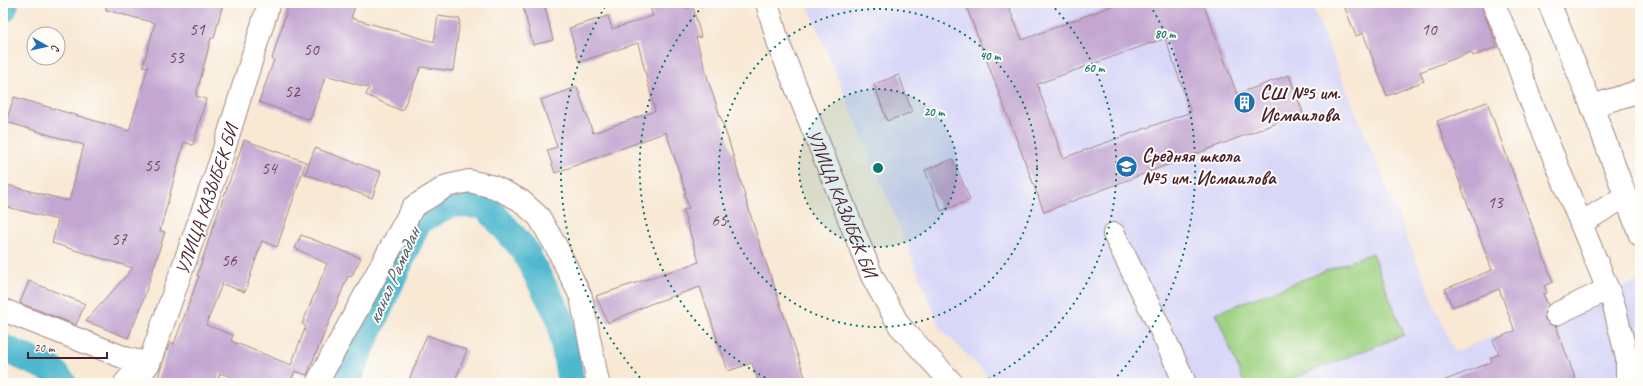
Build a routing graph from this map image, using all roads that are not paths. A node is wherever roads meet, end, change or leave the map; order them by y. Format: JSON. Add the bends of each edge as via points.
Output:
{"nodes":[{"id":1,"x":269,"y":3,"type":"edge"},
{"id":2,"x":767,"y":3,"type":"edge"},
{"id":3,"x":1493,"y":3,"type":"edge"},
{"id":4,"x":1549,"y":3,"type":"edge"},
{"id":5,"x":1640,"y":91,"type":"edge"},
{"id":6,"x":1592,"y":106,"type":"junction"},
{"id":7,"x":1626,"y":196,"type":"junction"},
{"id":8,"x":1581,"y":223,"type":"junction"},
{"id":9,"x":1114,"y":234,"type":"dead end"},
{"id":10,"x":1640,"y":235,"type":"edge"},
{"id":11,"x":1608,"y":289,"type":"junction"},
{"id":12,"x":3,"y":310,"type":"edge"},
{"id":13,"x":1556,"y":314,"type":"dead end"},
{"id":14,"x":149,"y":363,"type":"junction"},
{"id":15,"x":125,"y":383,"type":"edge"},
{"id":16,"x":317,"y":383,"type":"edge"},
{"id":17,"x":598,"y":383,"type":"edge"},
{"id":18,"x":952,"y":383,"type":"edge"},
{"id":19,"x":1185,"y":383,"type":"edge"},
{"id":20,"x":1627,"y":383,"type":"edge"}],
"edges":[{"from":1,"to":14,"type":"street","name":"УЛИЦА КАЗЫБЕК БИ","via":[[220,162]]},
{"from":2,"to":18,"type":"street","name":"УЛИЦА КАЗЫБЕК БИ","via":[[779,45],[872,276],[899,325]]},
{"from":3,"to":8,"type":"street"},
{"from":4,"to":6,"type":"street"},
{"from":5,"to":6,"type":"street"},
{"from":6,"to":7,"type":"street"},
{"from":7,"to":8,"type":"street"},
{"from":7,"to":10,"type":"street"},
{"from":8,"to":11,"type":"street"},
{"from":9,"to":19,"type":"street"},
{"from":11,"to":13,"type":"street"},
{"from":11,"to":20,"type":"street","via":[[1625,346]]},
{"from":12,"to":14,"type":"street","via":[[128,359]]},
{"from":14,"to":15,"type":"street","via":[[142,373],[131,376]]},
{"from":16,"to":17,"type":"street","via":[[412,207],[447,186],[469,181],[494,187],[520,200],[539,217],[580,297]]}]}
